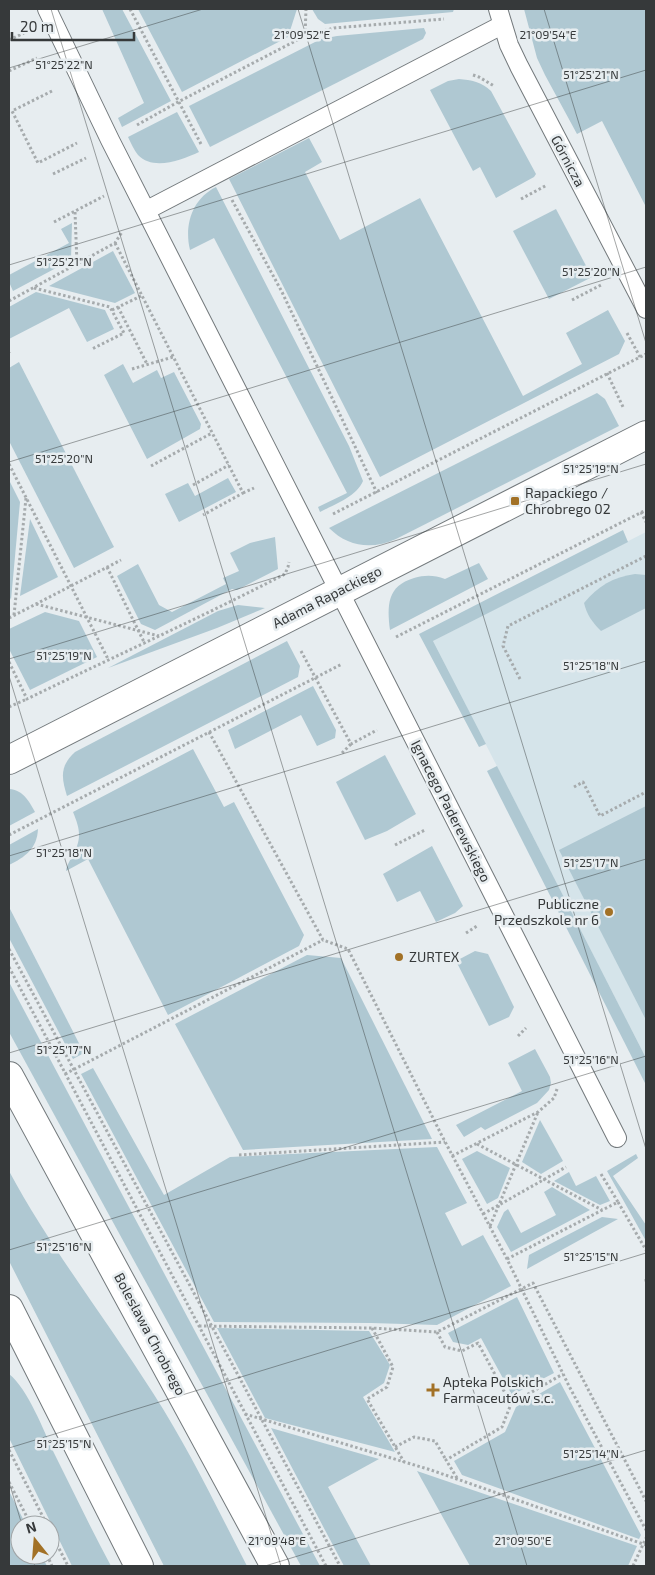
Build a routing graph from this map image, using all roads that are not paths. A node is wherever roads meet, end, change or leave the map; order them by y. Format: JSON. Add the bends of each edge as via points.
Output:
{"nodes":[{"id":1,"x":47,"y":9,"type":"edge"},
{"id":2,"x":500,"y":17,"type":"edge"},
{"id":3,"x":147,"y":210,"type":"junction"},
{"id":4,"x":646,"y":309,"type":"edge"},
{"id":5,"x":646,"y":435,"type":"edge"},
{"id":6,"x":340,"y":590,"type":"junction"},
{"id":7,"x":9,"y":760,"type":"edge"},
{"id":8,"x":9,"y":1076,"type":"edge"},
{"id":9,"x":617,"y":1138,"type":"dead end"},
{"id":10,"x":13,"y":1326,"type":"edge"},
{"id":11,"x":139,"y":1566,"type":"edge"},
{"id":12,"x":275,"y":1566,"type":"edge"}],
"edges":[{"from":1,"to":3,"type":"lane","name":"Ignacego Paderewskiego"},
{"from":2,"to":3,"type":"lane","via":[[446,54]]},
{"from":2,"to":4,"type":"lane","name":"Górnicza","via":[[519,66]]},
{"from":3,"to":6,"type":"lane","name":"Ignacego Paderewskiego"},
{"from":5,"to":6,"type":"street","name":"Adama Rapackiego"},
{"from":6,"to":7,"type":"street","name":"Adama Rapackiego"},
{"from":6,"to":9,"type":"lane","name":"Ignacego Paderewskiego"},
{"from":8,"to":12,"type":"street","name":"Bolesława Chrobrego"},
{"from":10,"to":11,"type":"street"}]}
